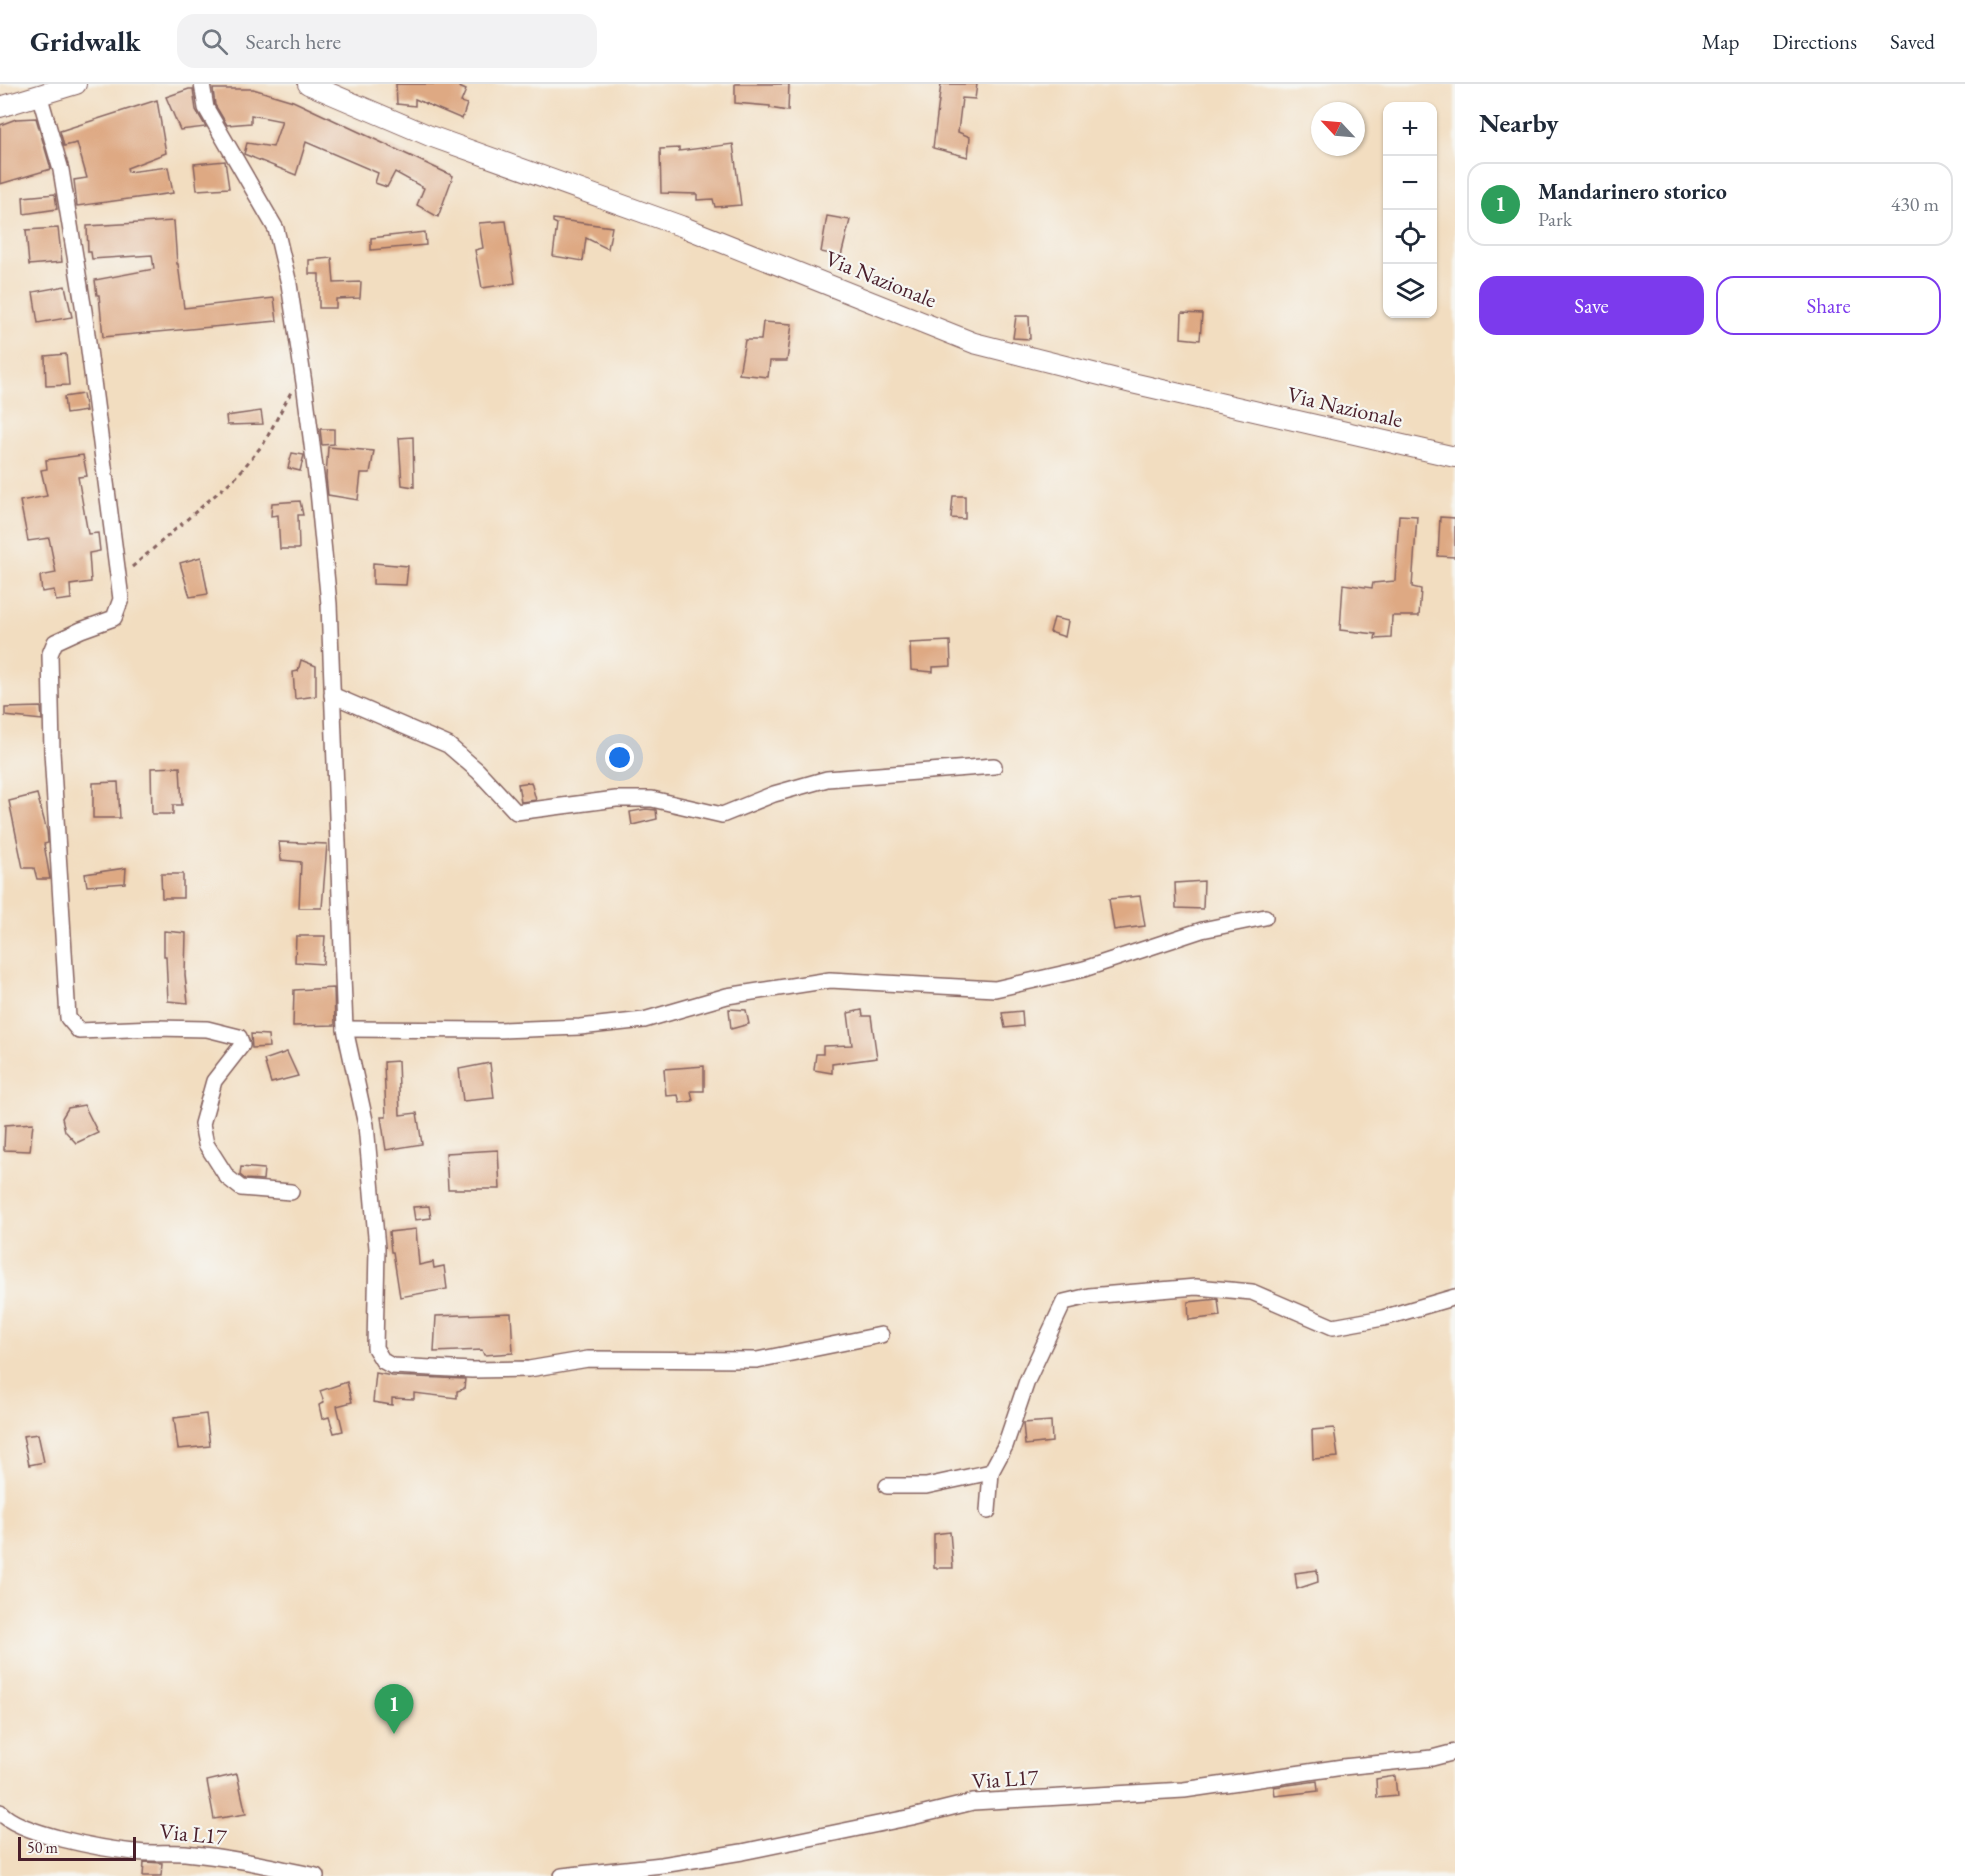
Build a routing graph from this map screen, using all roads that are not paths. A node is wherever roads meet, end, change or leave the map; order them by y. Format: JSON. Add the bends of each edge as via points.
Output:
{"nodes":[{"id":1,"x":76,"y":84,"type":"edge"},
{"id":2,"x":202,"y":84,"type":"edge"},
{"id":3,"x":316,"y":86,"type":"edge"},
{"id":4,"x":39,"y":94,"type":"junction"},
{"id":5,"x":0,"y":107,"type":"edge"},
{"id":6,"x":1455,"y":457,"type":"edge"},
{"id":7,"x":332,"y":694,"type":"junction"},
{"id":8,"x":994,"y":766,"type":"dead end"},
{"id":9,"x":1265,"y":917,"type":"dead end"},
{"id":10,"x":345,"y":1029,"type":"junction"},
{"id":11,"x":291,"y":1192,"type":"dead end"},
{"id":12,"x":1455,"y":1297,"type":"edge"},
{"id":13,"x":882,"y":1335,"type":"dead end"},
{"id":14,"x":991,"y":1472,"type":"junction"},
{"id":15,"x":887,"y":1486,"type":"dead end"},
{"id":16,"x":988,"y":1511,"type":"dead end"},
{"id":17,"x":1455,"y":1752,"type":"edge"},
{"id":18,"x":0,"y":1812,"type":"edge"},
{"id":19,"x":316,"y":1876,"type":"edge"},
{"id":20,"x":562,"y":1876,"type":"edge"}],
"edges":[{"from":1,"to":4,"type":"main road"},
{"from":2,"to":7,"type":"street","via":[[206,108],[276,229],[289,284],[318,491],[329,604]]},
{"from":3,"to":6,"type":"main road","name":"Via Nazionale","via":[[430,136],[681,226],[974,343]]},
{"from":4,"to":5,"type":"main road"},
{"from":4,"to":11,"type":"street","via":[[60,170],[84,311],[121,599],[114,618],[55,642],[50,654],[51,752],[68,1018],[79,1031],[207,1029],[239,1037],[242,1045],[214,1081],[202,1124],[206,1144],[227,1177],[240,1188]]},
{"from":7,"to":8,"type":"street","via":[[448,745],[516,812],[634,799],[722,815],[827,779]]},
{"from":7,"to":10,"type":"street"},
{"from":9,"to":10,"type":"street","via":[[1202,930],[1084,969],[995,989],[830,980],[727,996],[644,1020],[580,1027]]},
{"from":10,"to":13,"type":"street","via":[[366,1125],[377,1248],[375,1348],[383,1361],[392,1366],[472,1370],[529,1369],[588,1359],[757,1360]]},
{"from":12,"to":14,"type":"street","via":[[1383,1318],[1333,1327],[1252,1292],[1196,1287],[1089,1296],[1064,1302]]},
{"from":14,"to":15,"type":"street","via":[[926,1486]]},
{"from":14,"to":16,"type":"street"},
{"from":17,"to":20,"type":"street","name":"Via L17","via":[[1184,1791],[973,1802],[742,1852],[662,1866]]},
{"from":18,"to":19,"type":"street","name":"Via L17","via":[[7,1820],[29,1829],[89,1845],[196,1855]]}]}
